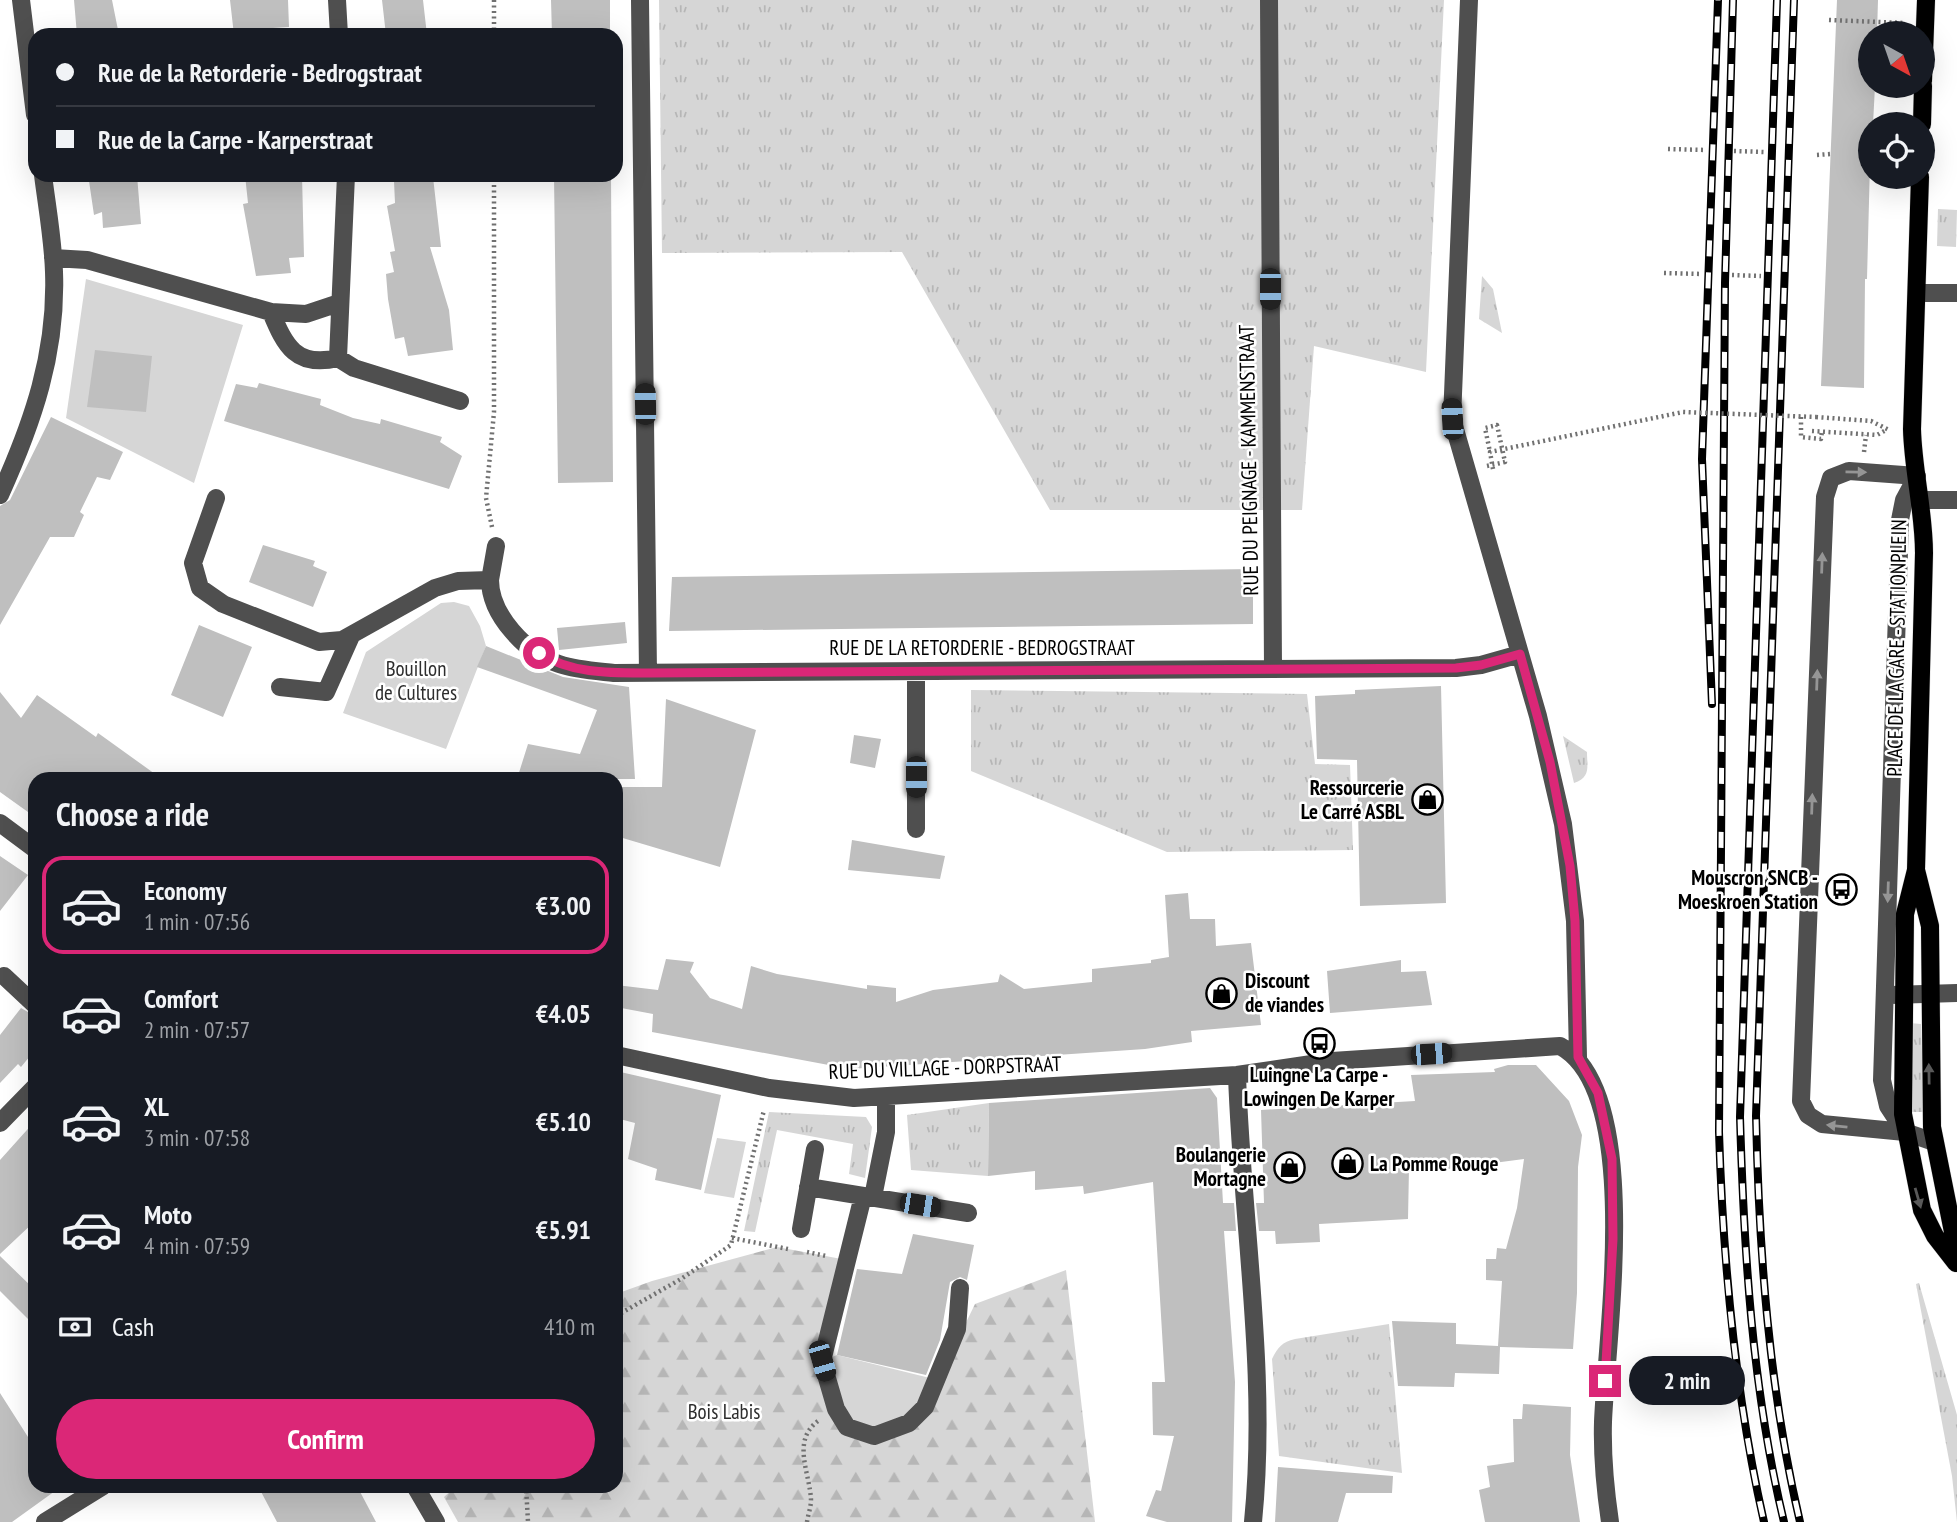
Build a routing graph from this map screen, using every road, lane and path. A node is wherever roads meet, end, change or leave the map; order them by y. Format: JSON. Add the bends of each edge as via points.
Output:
{"nodes":[{"id":1,"x":21,"y":0,"type":"edge"},
{"id":2,"x":337,"y":0,"type":"edge"},
{"id":3,"x":494,"y":0,"type":"edge"},
{"id":4,"x":640,"y":0,"type":"edge"},
{"id":5,"x":1269,"y":0,"type":"edge"},
{"id":6,"x":1469,"y":0,"type":"edge"},
{"id":7,"x":1926,"y":0,"type":"edge"},
{"id":8,"x":1829,"y":20,"type":"dead end"},
{"id":9,"x":1858,"y":21,"type":"edge"},
{"id":10,"x":1925,"y":21,"type":"edge"},
{"id":11,"x":339,"y":28,"type":"edge"},
{"id":12,"x":494,"y":28,"type":"edge"},
{"id":13,"x":28,"y":58,"type":"edge"},
{"id":14,"x":1668,"y":149,"type":"dead end"},
{"id":15,"x":1706,"y":150,"type":"dead end"},
{"id":16,"x":1734,"y":151,"type":"dead end"},
{"id":17,"x":1765,"y":152,"type":"dead end"},
{"id":18,"x":1831,"y":154,"type":"dead end"},
{"id":19,"x":1817,"y":155,"type":"dead end"},
{"id":20,"x":44,"y":182,"type":"edge"},
{"id":21,"x":346,"y":182,"type":"edge"},
{"id":22,"x":494,"y":182,"type":"edge"},
{"id":23,"x":1920,"y":189,"type":"edge"},
{"id":24,"x":53,"y":258,"type":"junction"},
{"id":25,"x":1664,"y":273,"type":"dead end"},
{"id":26,"x":1702,"y":274,"type":"dead end"},
{"id":27,"x":1732,"y":275,"type":"dead end"},
{"id":28,"x":1761,"y":276,"type":"dead end"},
{"id":29,"x":1917,"y":293,"type":"junction"},
{"id":30,"x":1957,"y":293,"type":"edge"},
{"id":31,"x":339,"y":303,"type":"junction"},
{"id":32,"x":271,"y":312,"type":"junction"},
{"id":33,"x":338,"y":358,"type":"junction"},
{"id":34,"x":460,"y":401,"type":"dead end"},
{"id":35,"x":1801,"y":416,"type":"junction"},
{"id":36,"x":1871,"y":421,"type":"dead end"},
{"id":37,"x":1886,"y":430,"type":"dead end"},
{"id":38,"x":1812,"y":431,"type":"dead end"},
{"id":39,"x":1822,"y":432,"type":"junction"},
{"id":40,"x":1490,"y":452,"type":"junction"},
{"id":41,"x":1505,"y":462,"type":"dead end"},
{"id":42,"x":1493,"y":469,"type":"dead end"},
{"id":43,"x":1917,"y":476,"type":"junction"},
{"id":44,"x":0,"y":495,"type":"edge"},
{"id":45,"x":216,"y":498,"type":"dead end"},
{"id":46,"x":1922,"y":500,"type":"junction"},
{"id":47,"x":1957,"y":500,"type":"edge"},
{"id":48,"x":496,"y":547,"type":"joint"},
{"id":49,"x":490,"y":580,"type":"junction"},
{"id":50,"x":351,"y":636,"type":"junction"},
{"id":51,"x":1520,"y":654,"type":"junction"},
{"id":52,"x":1273,"y":668,"type":"junction"},
{"id":53,"x":916,"y":672,"type":"junction"},
{"id":54,"x":648,"y":673,"type":"junction"},
{"id":55,"x":280,"y":687,"type":"dead end"},
{"id":56,"x":0,"y":822,"type":"edge"},
{"id":57,"x":916,"y":829,"type":"dead end"},
{"id":58,"x":28,"y":844,"type":"edge"},
{"id":59,"x":1916,"y":870,"type":"junction"},
{"id":60,"x":4,"y":976,"type":"dead end"},
{"id":61,"x":1957,"y":993,"type":"edge"},
{"id":62,"x":1930,"y":995,"type":"junction"},
{"id":63,"x":1894,"y":996,"type":"junction"},
{"id":64,"x":28,"y":998,"type":"edge"},
{"id":65,"x":623,"y":1057,"type":"edge"},
{"id":66,"x":1578,"y":1057,"type":"junction"},
{"id":67,"x":1237,"y":1075,"type":"junction"},
{"id":68,"x":769,"y":1088,"type":"junction"},
{"id":69,"x":28,"y":1094,"type":"edge"},
{"id":70,"x":886,"y":1097,"type":"junction"},
{"id":71,"x":0,"y":1123,"type":"edge"},
{"id":72,"x":1905,"y":1132,"type":"junction"},
{"id":73,"x":1934,"y":1142,"type":"junction"},
{"id":74,"x":815,"y":1149,"type":"dead end"},
{"id":75,"x":808,"y":1187,"type":"junction"},
{"id":76,"x":868,"y":1196,"type":"junction"},
{"id":77,"x":968,"y":1213,"type":"dead end"},
{"id":78,"x":801,"y":1228,"type":"dead end"},
{"id":79,"x":1957,"y":1252,"type":"edge"},
{"id":80,"x":1957,"y":1264,"type":"edge"},
{"id":81,"x":960,"y":1288,"type":"dead end"},
{"id":82,"x":623,"y":1311,"type":"edge"},
{"id":83,"x":836,"y":1409,"type":"junction"},
{"id":84,"x":92,"y":1493,"type":"edge"},
{"id":85,"x":419,"y":1493,"type":"edge"},
{"id":86,"x":526,"y":1493,"type":"edge"},
{"id":87,"x":45,"y":1522,"type":"edge"},
{"id":88,"x":436,"y":1522,"type":"edge"},
{"id":89,"x":528,"y":1522,"type":"edge"},
{"id":90,"x":807,"y":1522,"type":"edge"},
{"id":91,"x":1253,"y":1522,"type":"edge"},
{"id":92,"x":1610,"y":1522,"type":"edge"}],
"edges":[{"from":1,"to":13,"type":"street"},
{"from":2,"to":11,"type":"street"},
{"from":3,"to":12,"type":"path"},
{"from":4,"to":54,"type":"street"},
{"from":5,"to":52,"type":"street","name":"RUE DU PEIGNAGE - KAMMENSTRAAT"},
{"from":6,"to":51,"type":"street","via":[[1452,419]]},
{"from":7,"to":10,"type":"main road"},
{"from":8,"to":9,"type":"path"},
{"from":14,"to":15,"type":"path"},
{"from":16,"to":17,"type":"path"},
{"from":18,"to":19,"type":"path"},
{"from":20,"to":24,"type":"street"},
{"from":21,"to":31,"type":"street","via":[[344,277]]},
{"from":22,"to":48,"type":"path","via":[[494,412],[486,498]]},
{"from":23,"to":29,"type":"main road","name":"PLACE DE LA GARE - STATIONPLEIN"},
{"from":24,"to":32,"type":"street","via":[[87,260]]},
{"from":24,"to":44,"type":"street","via":[[53,320],[46,372],[30,425]]},
{"from":25,"to":26,"type":"path"},
{"from":27,"to":28,"type":"path"},
{"from":29,"to":30,"type":"street"},
{"from":29,"to":43,"type":"main road","name":"PLACE DE LA GARE - STATIONPLEIN","via":[[1912,429]]},
{"from":31,"to":32,"type":"street","via":[[306,314]]},
{"from":31,"to":33,"type":"street"},
{"from":32,"to":33,"type":"street","via":[[290,351],[324,361]]},
{"from":33,"to":34,"type":"street","via":[[354,368]]},
{"from":35,"to":36,"type":"path","bridge":true},
{"from":35,"to":39,"type":"path","via":[[1801,437],[1821,439]]},
{"from":35,"to":40,"type":"path","bridge":true,"via":[[1683,412]]},
{"from":37,"to":39,"type":"path","via":[[1877,435]]},
{"from":38,"to":39,"type":"path"},
{"from":40,"to":41,"type":"path","via":[[1485,428],[1497,425]]},
{"from":40,"to":42,"type":"path","bridge":true},
{"from":43,"to":46,"type":"main road","name":"PLACE DE LA GARE - STATIONPLEIN"},
{"from":43,"to":63,"type":"street","one_way":true,"via":[[1900,514]]},
{"from":72,"to":43,"type":"street","one_way":true,"via":[[1822,1124],[1808,1115],[1800,1096],[1825,491],[1831,478],[1841,472]]},
{"from":45,"to":50,"type":"street","via":[[193,562],[195,579],[206,595],[319,642],[334,643]]},
{"from":46,"to":47,"type":"street"},
{"from":46,"to":59,"type":"main road","name":"PLACE DE LA GARE - STATIONPLEIN"},
{"from":48,"to":49,"type":"street","name":"RUE DE LA RETORDERIE - BEDROGSTRAAT"},
{"from":49,"to":50,"type":"street","via":[[435,587]]},
{"from":49,"to":54,"type":"street","name":"RUE DE LA RETORDERIE - BEDROGSTRAAT","via":[[493,603],[508,625],[550,661],[584,670]]},
{"from":50,"to":55,"type":"street","via":[[326,692]]},
{"from":51,"to":52,"type":"street","name":"RUE DE LA RETORDERIE - BEDROGSTRAAT","via":[[1470,667]]},
{"from":51,"to":66,"type":"street","via":[[1550,762],[1570,866]]},
{"from":52,"to":53,"type":"street","name":"RUE DE LA RETORDERIE - BEDROGSTRAAT"},
{"from":53,"to":54,"type":"street","name":"RUE DE LA RETORDERIE - BEDROGSTRAAT"},
{"from":53,"to":57,"type":"street"},
{"from":56,"to":58,"type":"street"},
{"from":59,"to":62,"type":"main road","name":"PLACE DE LA GARE - STATIONPLEIN","via":[[1929,915]]},
{"from":59,"to":63,"type":"main road","name":"PLACE DE LA GARE - STATIONPLEIN"},
{"from":60,"to":64,"type":"street"},
{"from":61,"to":62,"type":"street"},
{"from":62,"to":63,"type":"street"},
{"from":73,"to":62,"type":"main road","name":"PLACE DE LA GARE - STATIONPLEIN","one_way":true,"via":[[1929,1097]]},
{"from":63,"to":72,"type":"main road","name":"PLACE DE LA GARE - STATIONPLEIN"},
{"from":65,"to":68,"type":"street","name":"RUE DU VILLAGE - DORPSTRAAT"},
{"from":66,"to":67,"type":"street","name":"RUE DU VILLAGE - DORPSTRAAT","via":[[1549,1044],[1332,1061]]},
{"from":66,"to":92,"type":"street","via":[[1598,1093],[1612,1159],[1613,1239],[1603,1439]]},
{"from":67,"to":70,"type":"street","name":"RUE DU VILLAGE - DORPSTRAAT"},
{"from":67,"to":91,"type":"street","via":[[1258,1441]]},
{"from":68,"to":70,"type":"street","name":"RUE DU VILLAGE - DORPSTRAAT","via":[[834,1098]]},
{"from":68,"to":82,"type":"path","via":[[731,1245]]},
{"from":69,"to":71,"type":"street"},
{"from":70,"to":76,"type":"street","via":[[885,1142]]},
{"from":72,"to":73,"type":"street"},
{"from":72,"to":80,"type":"main road","name":"PLACE DE LA GARE - STATIONPLEIN","one_way":true,"via":[[1922,1210]]},
{"from":73,"to":79,"type":"main road","name":"PLACE DE LA GARE - STATIONPLEIN"},
{"from":74,"to":75,"type":"street"},
{"from":75,"to":76,"type":"street"},
{"from":75,"to":78,"type":"street"},
{"from":76,"to":77,"type":"street"},
{"from":76,"to":83,"type":"street","via":[[822,1361]]},
{"from":79,"to":80,"type":"main road","name":"PLACE DE LA GARE - STATIONPLEIN"},
{"from":81,"to":83,"type":"street","via":[[953,1342],[925,1407],[909,1423],[874,1436],[847,1427]]},
{"from":83,"to":90,"type":"path","via":[[810,1427],[803,1444],[811,1501]]},
{"from":84,"to":87,"type":"street"},
{"from":85,"to":88,"type":"street"},
{"from":86,"to":89,"type":"path"}]}
